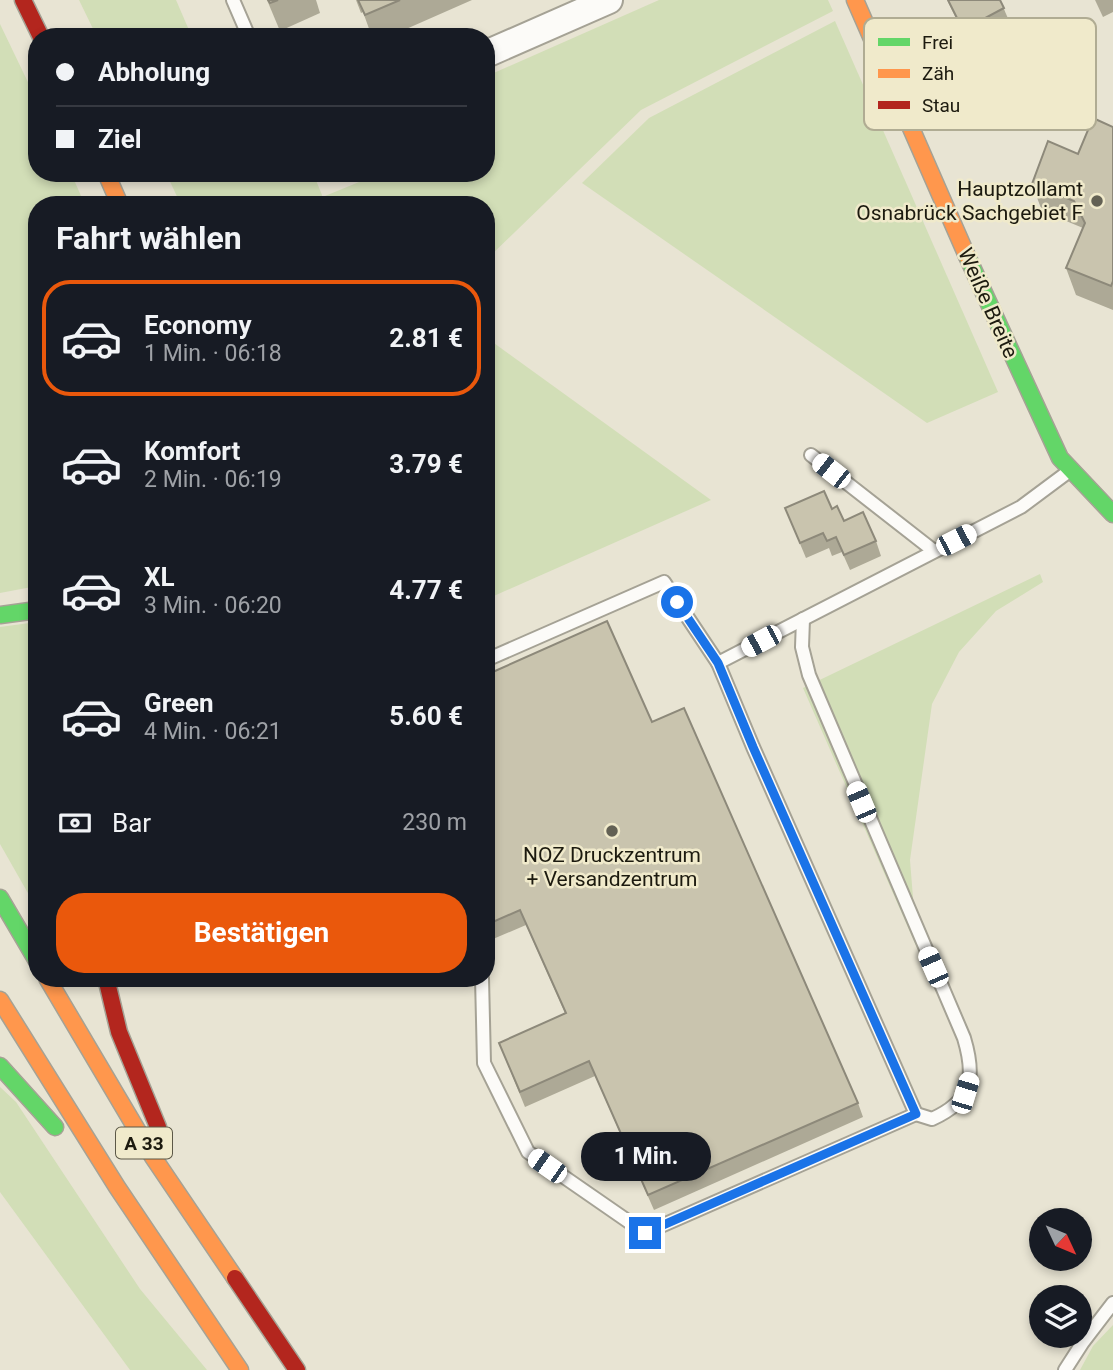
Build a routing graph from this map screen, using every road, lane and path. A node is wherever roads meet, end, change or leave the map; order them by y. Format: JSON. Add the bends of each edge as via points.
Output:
{"nodes":[{"id":1,"x":23,"y":0,"type":"edge"},
{"id":2,"x":233,"y":0,"type":"edge"},
{"id":3,"x":609,"y":0,"type":"edge"},
{"id":4,"x":855,"y":0,"type":"edge"},
{"id":5,"x":864,"y":21,"type":"edge"},
{"id":6,"x":37,"y":28,"type":"edge"},
{"id":7,"x":245,"y":28,"type":"edge"},
{"id":8,"x":495,"y":50,"type":"edge"},
{"id":9,"x":912,"y":130,"type":"edge"},
{"id":10,"x":811,"y":455,"type":"dead end"},
{"id":11,"x":1071,"y":470,"type":"junction"},
{"id":12,"x":1113,"y":514,"type":"edge"},
{"id":13,"x":934,"y":551,"type":"junction"},
{"id":14,"x":28,"y":611,"type":"edge"},
{"id":15,"x":0,"y":615,"type":"edge"},
{"id":16,"x":803,"y":619,"type":"junction"},
{"id":17,"x":495,"y":656,"type":"edge"},
{"id":18,"x":718,"y":663,"type":"junction"},
{"id":19,"x":0,"y":898,"type":"edge"},
{"id":20,"x":28,"y":946,"type":"edge"},
{"id":21,"x":52,"y":987,"type":"edge"},
{"id":22,"x":108,"y":987,"type":"edge"},
{"id":23,"x":482,"y":987,"type":"edge"},
{"id":24,"x":0,"y":1000,"type":"edge"},
{"id":25,"x":0,"y":1066,"type":"edge"},
{"id":26,"x":916,"y":1114,"type":"junction"},
{"id":27,"x":167,"y":1145,"type":"dead end"},
{"id":28,"x":179,"y":1167,"type":"dead end"},
{"id":29,"x":150,"y":1238,"type":"junction"},
{"id":30,"x":250,"y":1302,"type":"junction"},
{"id":31,"x":1113,"y":1303,"type":"edge"},
{"id":32,"x":240,"y":1370,"type":"edge"},
{"id":33,"x":297,"y":1370,"type":"edge"},
{"id":34,"x":1065,"y":1370,"type":"edge"}],
"edges":[{"from":1,"to":6,"type":"main road"},
{"from":2,"to":7,"type":"lane"},
{"from":3,"to":8,"type":"street"},
{"from":4,"to":5,"type":"main road","name":"Weiße Breite"},
{"from":9,"to":11,"type":"main road","name":"Weiße Breite","via":[[1060,458]]},
{"from":10,"to":13,"type":"lane"},
{"from":11,"to":12,"type":"main road","name":"Weiße Breite"},
{"from":11,"to":13,"type":"lane","via":[[1021,507]]},
{"from":13,"to":16,"type":"lane"},
{"from":14,"to":15,"type":"main road"},
{"from":16,"to":18,"type":"lane"},
{"from":16,"to":26,"type":"lane","via":[[802,647],[809,675],[970,1057],[965,1093],[952,1110],[932,1119]]},
{"from":17,"to":18,"type":"lane","via":[[664,582]]},
{"from":18,"to":26,"type":"lane"},
{"from":19,"to":20,"type":"main road"},
{"from":21,"to":30,"type":"main road","number":"A 33","via":[[153,1157]]},
{"from":22,"to":27,"type":"main road","via":[[119,1032]]},
{"from":23,"to":26,"type":"lane","via":[[484,1063],[528,1152],[645,1233]]},
{"from":24,"to":29,"type":"main road","number":"A 33"},
{"from":25,"to":29,"type":"main road"},
{"from":28,"to":30,"type":"main road"},
{"from":29,"to":32,"type":"main road","number":"A 33"},
{"from":30,"to":33,"type":"main road","number":"A 33"},
{"from":31,"to":34,"type":"lane"}]}
